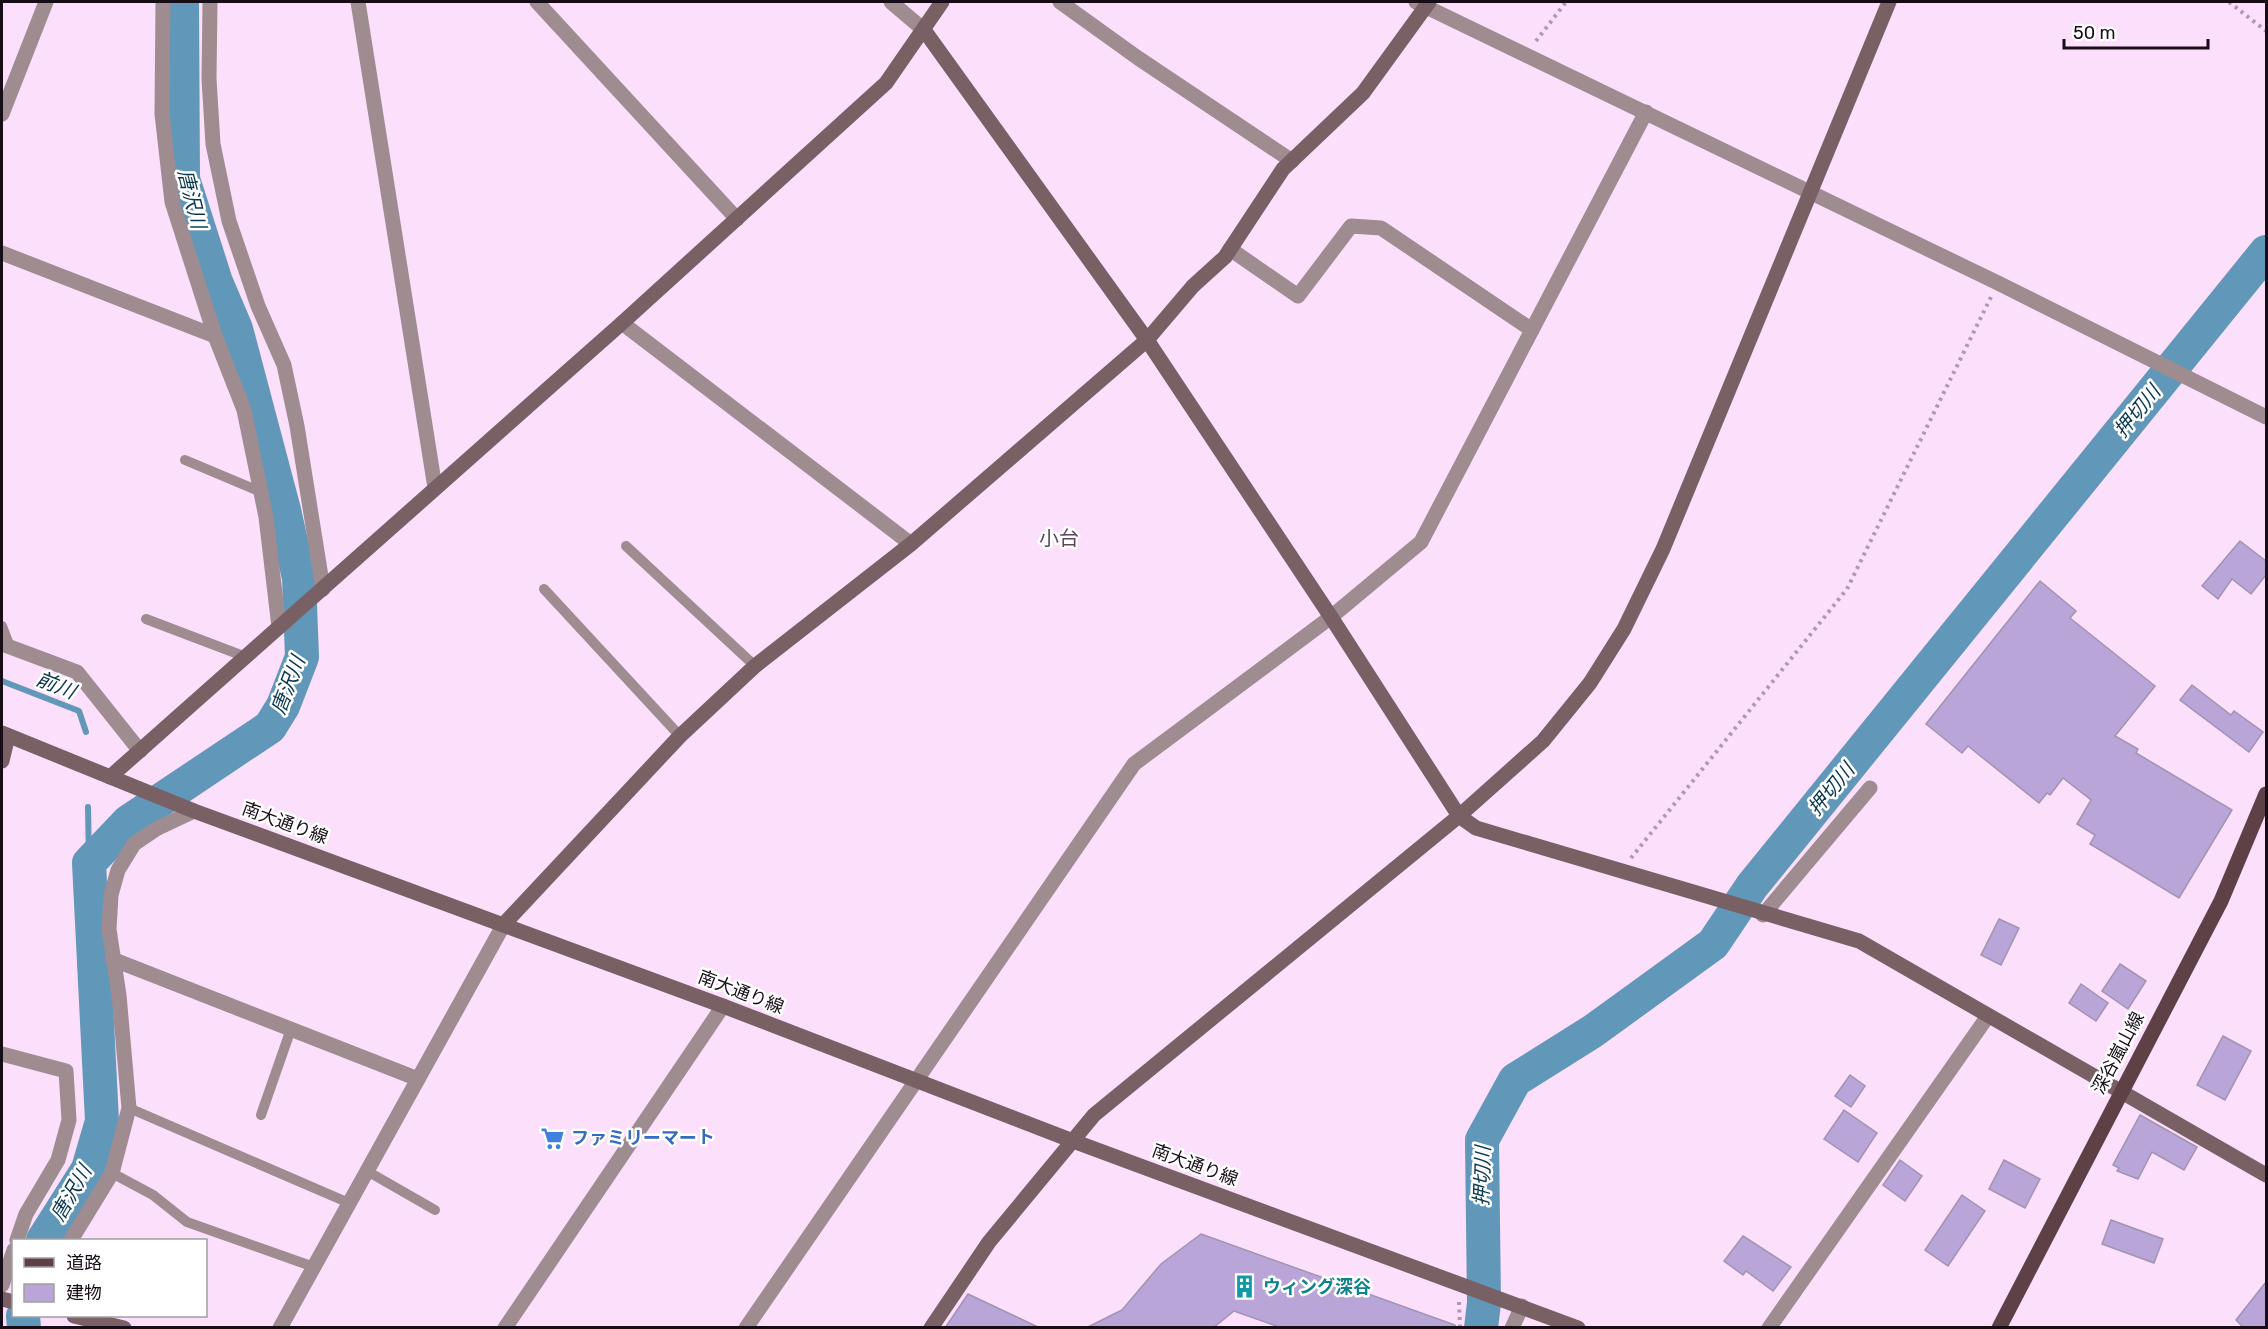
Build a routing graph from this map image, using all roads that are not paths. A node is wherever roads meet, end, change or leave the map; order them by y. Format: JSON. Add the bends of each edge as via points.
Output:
{"nodes":[{"id":1,"x":46,"y":2,"type":"edge"},
{"id":2,"x":162,"y":2,"type":"edge"},
{"id":3,"x":210,"y":2,"type":"edge"},
{"id":4,"x":358,"y":2,"type":"edge"},
{"id":5,"x":537,"y":2,"type":"edge"},
{"id":6,"x":891,"y":2,"type":"edge"},
{"id":7,"x":942,"y":2,"type":"edge"},
{"id":8,"x":1060,"y":2,"type":"edge"},
{"id":9,"x":1889,"y":2,"type":"edge"},
{"id":10,"x":1424,"y":3,"type":"edge"},
{"id":11,"x":924,"y":30,"type":"junction"},
{"id":12,"x":1646,"y":112,"type":"junction"},
{"id":13,"x":2,"y":114,"type":"edge"},
{"id":14,"x":1292,"y":161,"type":"junction"},
{"id":15,"x":1810,"y":193,"type":"junction"},
{"id":16,"x":737,"y":219,"type":"junction"},
{"id":17,"x":1230,"y":249,"type":"junction"},
{"id":18,"x":2,"y":253,"type":"edge"},
{"id":19,"x":622,"y":323,"type":"junction"},
{"id":20,"x":1532,"y":330,"type":"junction"},
{"id":21,"x":215,"y":336,"type":"junction"},
{"id":22,"x":1147,"y":340,"type":"junction"},
{"id":23,"x":2266,"y":417,"type":"edge"},
{"id":24,"x":185,"y":460,"type":"dead end"},
{"id":25,"x":435,"y":488,"type":"junction"},
{"id":26,"x":261,"y":492,"type":"junction"},
{"id":27,"x":911,"y":544,"type":"junction"},
{"id":28,"x":626,"y":546,"type":"dead end"},
{"id":29,"x":544,"y":589,"type":"dead end"},
{"id":30,"x":319,"y":593,"type":"junction"},
{"id":31,"x":1331,"y":616,"type":"junction"},
{"id":32,"x":146,"y":619,"type":"dead end"},
{"id":33,"x":281,"y":624,"type":"junction"},
{"id":34,"x":2,"y":626,"type":"edge"},
{"id":35,"x":6,"y":645,"type":"edge"},
{"id":36,"x":246,"y":657,"type":"junction"},
{"id":37,"x":755,"y":666,"type":"junction"},
{"id":38,"x":5,"y":735,"type":"edge"},
{"id":39,"x":680,"y":736,"type":"junction"},
{"id":40,"x":140,"y":751,"type":"junction"},
{"id":41,"x":2,"y":761,"type":"edge"},
{"id":42,"x":110,"y":777,"type":"junction"},
{"id":43,"x":1870,"y":788,"type":"dead end"},
{"id":44,"x":2266,"y":794,"type":"edge"},
{"id":45,"x":187,"y":808,"type":"junction"},
{"id":46,"x":1459,"y":816,"type":"junction"},
{"id":47,"x":1758,"y":913,"type":"junction"},
{"id":48,"x":504,"y":924,"type":"junction"},
{"id":49,"x":112,"y":959,"type":"junction"},
{"id":50,"x":723,"y":1006,"type":"junction"},
{"id":51,"x":1988,"y":1016,"type":"junction"},
{"id":52,"x":291,"y":1029,"type":"junction"},
{"id":53,"x":2,"y":1054,"type":"edge"},
{"id":54,"x":418,"y":1079,"type":"junction"},
{"id":55,"x":918,"y":1081,"type":"junction"},
{"id":56,"x":2121,"y":1090,"type":"junction"},
{"id":57,"x":129,"y":1108,"type":"junction"},
{"id":58,"x":261,"y":1115,"type":"dead end"},
{"id":59,"x":1074,"y":1141,"type":"junction"},
{"id":60,"x":367,"y":1171,"type":"junction"},
{"id":61,"x":112,"y":1173,"type":"junction"},
{"id":62,"x":2266,"y":1175,"type":"edge"},
{"id":63,"x":349,"y":1203,"type":"junction"},
{"id":64,"x":435,"y":1210,"type":"dead end"},
{"id":65,"x":17,"y":1239,"type":"edge"},
{"id":66,"x":72,"y":1239,"type":"edge"},
{"id":67,"x":12,"y":1260,"type":"edge"},
{"id":68,"x":314,"y":1267,"type":"junction"},
{"id":69,"x":5,"y":1296,"type":"edge"},
{"id":70,"x":1522,"y":1306,"type":"junction"},
{"id":71,"x":78,"y":1317,"type":"edge"},
{"id":72,"x":124,"y":1328,"type":"edge"},
{"id":73,"x":280,"y":1328,"type":"edge"},
{"id":74,"x":505,"y":1328,"type":"edge"},
{"id":75,"x":746,"y":1328,"type":"edge"},
{"id":76,"x":931,"y":1328,"type":"edge"},
{"id":77,"x":1512,"y":1328,"type":"edge"},
{"id":78,"x":1578,"y":1328,"type":"edge"},
{"id":79,"x":1769,"y":1328,"type":"edge"},
{"id":80,"x":1999,"y":1328,"type":"edge"}],
"edges":[{"from":1,"to":13,"type":"street"},
{"from":2,"to":21,"type":"street","via":[[162,114],[172,202]]},
{"from":3,"to":30,"type":"street","via":[[213,144],[228,221],[284,365],[297,426]]},
{"from":4,"to":25,"type":"street"},
{"from":5,"to":16,"type":"street"},
{"from":6,"to":11,"type":"street"},
{"from":7,"to":11,"type":"street"},
{"from":8,"to":14,"type":"street"},
{"from":9,"to":15,"type":"street"},
{"from":10,"to":12,"type":"street"},
{"from":10,"to":14,"type":"street","via":[[1363,93]]},
{"from":11,"to":16,"type":"street","via":[[886,83]]},
{"from":11,"to":22,"type":"street"},
{"from":12,"to":15,"type":"street"},
{"from":12,"to":20,"type":"street"},
{"from":14,"to":17,"type":"street"},
{"from":15,"to":23,"type":"street"},
{"from":15,"to":46,"type":"street","via":[[1663,549],[1624,629],[1590,683],[1543,741]]},
{"from":16,"to":19,"type":"street"},
{"from":17,"to":20,"type":"street","via":[[1298,296],[1351,226],[1381,228]]},
{"from":17,"to":22,"type":"street"},
{"from":18,"to":21,"type":"street"},
{"from":19,"to":25,"type":"street"},
{"from":19,"to":27,"type":"street"},
{"from":20,"to":31,"type":"street","via":[[1421,542]]},
{"from":21,"to":26,"type":"street","via":[[244,410]]},
{"from":22,"to":27,"type":"street"},
{"from":22,"to":31,"type":"street"},
{"from":24,"to":26,"type":"lane"},
{"from":25,"to":30,"type":"street"},
{"from":26,"to":33,"type":"street"},
{"from":27,"to":37,"type":"street"},
{"from":28,"to":37,"type":"lane"},
{"from":29,"to":39,"type":"lane"},
{"from":30,"to":33,"type":"street"},
{"from":31,"to":46,"type":"street"},
{"from":31,"to":55,"type":"street","via":[[1134,764]]},
{"from":32,"to":36,"type":"lane"},
{"from":33,"to":36,"type":"street"},
{"from":34,"to":35,"type":"lane"},
{"from":35,"to":40,"type":"street","via":[[77,672]]},
{"from":36,"to":40,"type":"street"},
{"from":37,"to":39,"type":"street"},
{"from":38,"to":41,"type":"street"},
{"from":38,"to":42,"type":"street","name":"南大通り線"},
{"from":39,"to":48,"type":"street"},
{"from":40,"to":42,"type":"street"},
{"from":42,"to":45,"type":"street","name":"南大通り線"},
{"from":43,"to":47,"type":"street"},
{"from":44,"to":56,"type":"main road","name":"深谷嵐山線","via":[[2221,901]]},
{"from":45,"to":48,"type":"street","name":"南大通り線"},
{"from":45,"to":49,"type":"street","via":[[134,844],[118,870],[111,895]]},
{"from":46,"to":47,"type":"street","via":[[1476,828]]},
{"from":46,"to":59,"type":"street","via":[[1094,1115]]},
{"from":47,"to":51,"type":"street","via":[[1859,940]]},
{"from":48,"to":50,"type":"street","name":"南大通り線"},
{"from":48,"to":54,"type":"street"},
{"from":49,"to":52,"type":"street"},
{"from":49,"to":57,"type":"street"},
{"from":50,"to":55,"type":"street","name":"南大通り線"},
{"from":50,"to":74,"type":"street"},
{"from":51,"to":56,"type":"street"},
{"from":51,"to":79,"type":"street"},
{"from":52,"to":54,"type":"street"},
{"from":52,"to":58,"type":"lane"},
{"from":53,"to":65,"type":"street","via":[[66,1071],[69,1120],[58,1160],[26,1214]]},
{"from":54,"to":60,"type":"street"},
{"from":55,"to":59,"type":"street","name":"南大通り線"},
{"from":55,"to":75,"type":"street"},
{"from":56,"to":62,"type":"street"},
{"from":56,"to":80,"type":"main road","name":"深谷嵐山線"},
{"from":57,"to":61,"type":"street"},
{"from":57,"to":63,"type":"lane"},
{"from":59,"to":70,"type":"street","name":"南大通り線"},
{"from":59,"to":76,"type":"street","via":[[990,1242]]},
{"from":60,"to":63,"type":"street"},
{"from":60,"to":64,"type":"lane"},
{"from":61,"to":66,"type":"street"},
{"from":61,"to":68,"type":"lane","via":[[153,1195],[188,1222]]},
{"from":63,"to":68,"type":"street"},
{"from":67,"to":69,"type":"street"},
{"from":68,"to":73,"type":"street"},
{"from":70,"to":77,"type":"street"},
{"from":70,"to":78,"type":"street"},
{"from":71,"to":72,"type":"street"}]}
